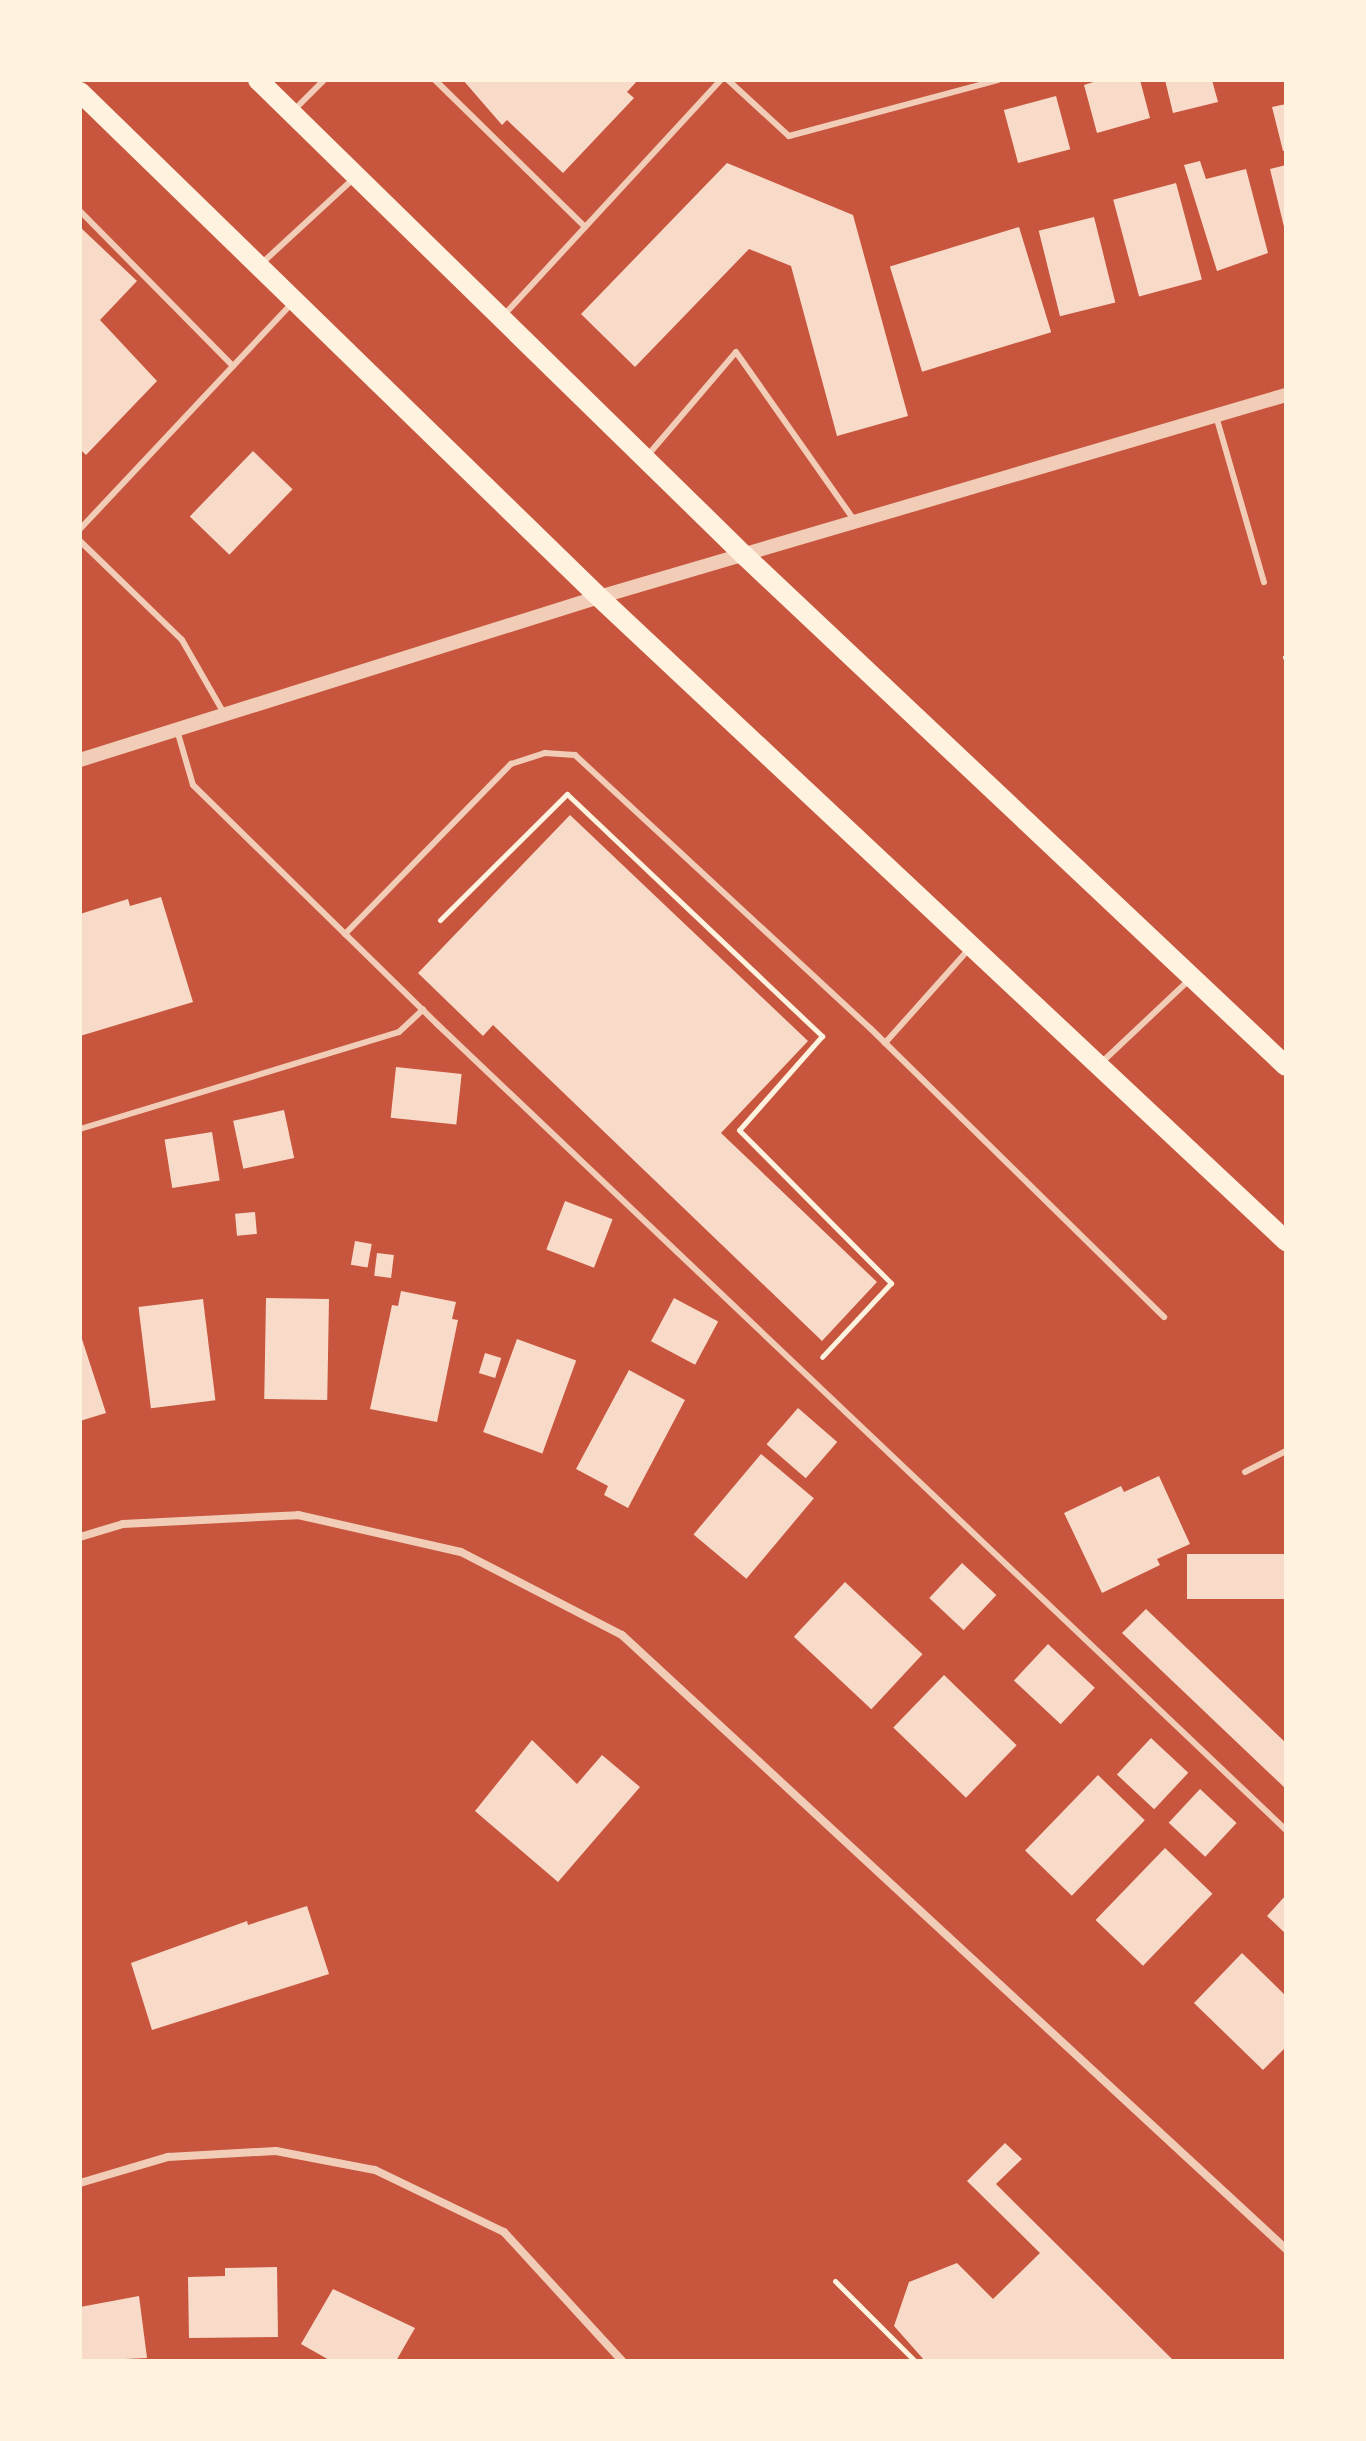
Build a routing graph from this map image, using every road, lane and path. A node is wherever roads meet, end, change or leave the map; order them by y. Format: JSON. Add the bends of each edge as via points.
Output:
{"nodes":[{"id":1,"x":258,"y":80,"type":"edge"},
{"id":2,"x":324,"y":80,"type":"edge"},
{"id":3,"x":435,"y":80,"type":"edge"},
{"id":4,"x":721,"y":80,"type":"edge"},
{"id":5,"x":728,"y":80,"type":"edge"},
{"id":6,"x":998,"y":80,"type":"edge"},
{"id":7,"x":80,"y":92,"type":"edge"},
{"id":8,"x":291,"y":112,"type":"junction"},
{"id":9,"x":356,"y":176,"type":"junction"},
{"id":10,"x":80,"y":211,"type":"edge"},
{"id":11,"x":585,"y":227,"type":"junction"},
{"id":12,"x":259,"y":266,"type":"junction"},
{"id":13,"x":295,"y":301,"type":"junction"},
{"id":14,"x":502,"y":318,"type":"junction"},
{"id":15,"x":233,"y":366,"type":"junction"},
{"id":16,"x":1286,"y":395,"type":"edge"},
{"id":17,"x":1216,"y":416,"type":"junction"},
{"id":18,"x":645,"y":458,"type":"junction"},
{"id":19,"x":856,"y":523,"type":"junction"},
{"id":20,"x":80,"y":529,"type":"edge"},
{"id":21,"x":80,"y":541,"type":"edge"},
{"id":22,"x":745,"y":556,"type":"junction"},
{"id":23,"x":1264,"y":582,"type":"dead end"},
{"id":24,"x":599,"y":597,"type":"junction"},
{"id":25,"x":225,"y":716,"type":"junction"},
{"id":26,"x":177,"y":730,"type":"junction"},
{"id":27,"x":80,"y":760,"type":"edge"},
{"id":28,"x":440,"y":920,"type":"dead end"},
{"id":29,"x":345,"y":934,"type":"junction"},
{"id":30,"x":972,"y":946,"type":"junction"},
{"id":31,"x":1192,"y":977,"type":"junction"},
{"id":32,"x":423,"y":1010,"type":"junction"},
{"id":33,"x":885,"y":1043,"type":"junction"},
{"id":34,"x":1099,"y":1065,"type":"junction"},
{"id":35,"x":1286,"y":1066,"type":"edge"},
{"id":36,"x":80,"y":1129,"type":"edge"},
{"id":37,"x":1286,"y":1241,"type":"edge"},
{"id":38,"x":1164,"y":1317,"type":"dead end"},
{"id":39,"x":806,"y":1374,"type":"junction"},
{"id":40,"x":1286,"y":1451,"type":"edge"},
{"id":41,"x":1245,"y":1472,"type":"dead end"},
{"id":42,"x":80,"y":1537,"type":"edge"},
{"id":43,"x":1286,"y":1830,"type":"edge"},
{"id":44,"x":80,"y":2183,"type":"edge"},
{"id":45,"x":1286,"y":2249,"type":"edge"},
{"id":46,"x":835,"y":2281,"type":"dead end"},
{"id":47,"x":622,"y":2361,"type":"edge"},
{"id":48,"x":915,"y":2361,"type":"edge"}],
"edges":[{"from":1,"to":8,"type":"main road"},
{"from":2,"to":8,"type":"lane"},
{"from":3,"to":11,"type":"lane"},
{"from":4,"to":11,"type":"lane"},
{"from":5,"to":6,"type":"lane","via":[[789,136]]},
{"from":7,"to":12,"type":"main road"},
{"from":8,"to":9,"type":"main road"},
{"from":9,"to":12,"type":"lane"},
{"from":9,"to":14,"type":"main road"},
{"from":10,"to":15,"type":"lane"},
{"from":11,"to":14,"type":"lane"},
{"from":12,"to":13,"type":"main road"},
{"from":13,"to":15,"type":"lane"},
{"from":13,"to":24,"type":"main road"},
{"from":14,"to":18,"type":"main road"},
{"from":15,"to":20,"type":"lane"},
{"from":16,"to":17,"type":"street"},
{"from":17,"to":19,"type":"street"},
{"from":17,"to":23,"type":"lane"},
{"from":18,"to":19,"type":"lane","via":[[736,352]]},
{"from":18,"to":22,"type":"main road"},
{"from":19,"to":22,"type":"street"},
{"from":21,"to":25,"type":"lane","via":[[182,640]]},
{"from":22,"to":24,"type":"street"},
{"from":22,"to":31,"type":"main road"},
{"from":24,"to":25,"type":"street"},
{"from":24,"to":30,"type":"main road"},
{"from":25,"to":26,"type":"street"},
{"from":26,"to":27,"type":"street"},
{"from":26,"to":29,"type":"lane","via":[[193,785]]},
{"from":28,"to":39,"type":"path","via":[[567,794],[822,1036],[739,1130],[891,1283]]},
{"from":29,"to":32,"type":"lane"},
{"from":29,"to":33,"type":"lane","via":[[511,764],[545,753],[575,755]]},
{"from":30,"to":33,"type":"lane"},
{"from":30,"to":34,"type":"main road"},
{"from":31,"to":34,"type":"lane"},
{"from":31,"to":35,"type":"main road"},
{"from":32,"to":36,"type":"lane","via":[[399,1032]]},
{"from":32,"to":39,"type":"lane"},
{"from":33,"to":38,"type":"lane"},
{"from":34,"to":37,"type":"main road"},
{"from":39,"to":43,"type":"lane"},
{"from":40,"to":41,"type":"lane"},
{"from":42,"to":45,"type":"street","via":[[123,1524],[298,1515],[461,1552],[622,1635]]},
{"from":44,"to":47,"type":"street","via":[[168,2157],[276,2151],[375,2170],[504,2232]]},
{"from":46,"to":48,"type":"path"}]}
